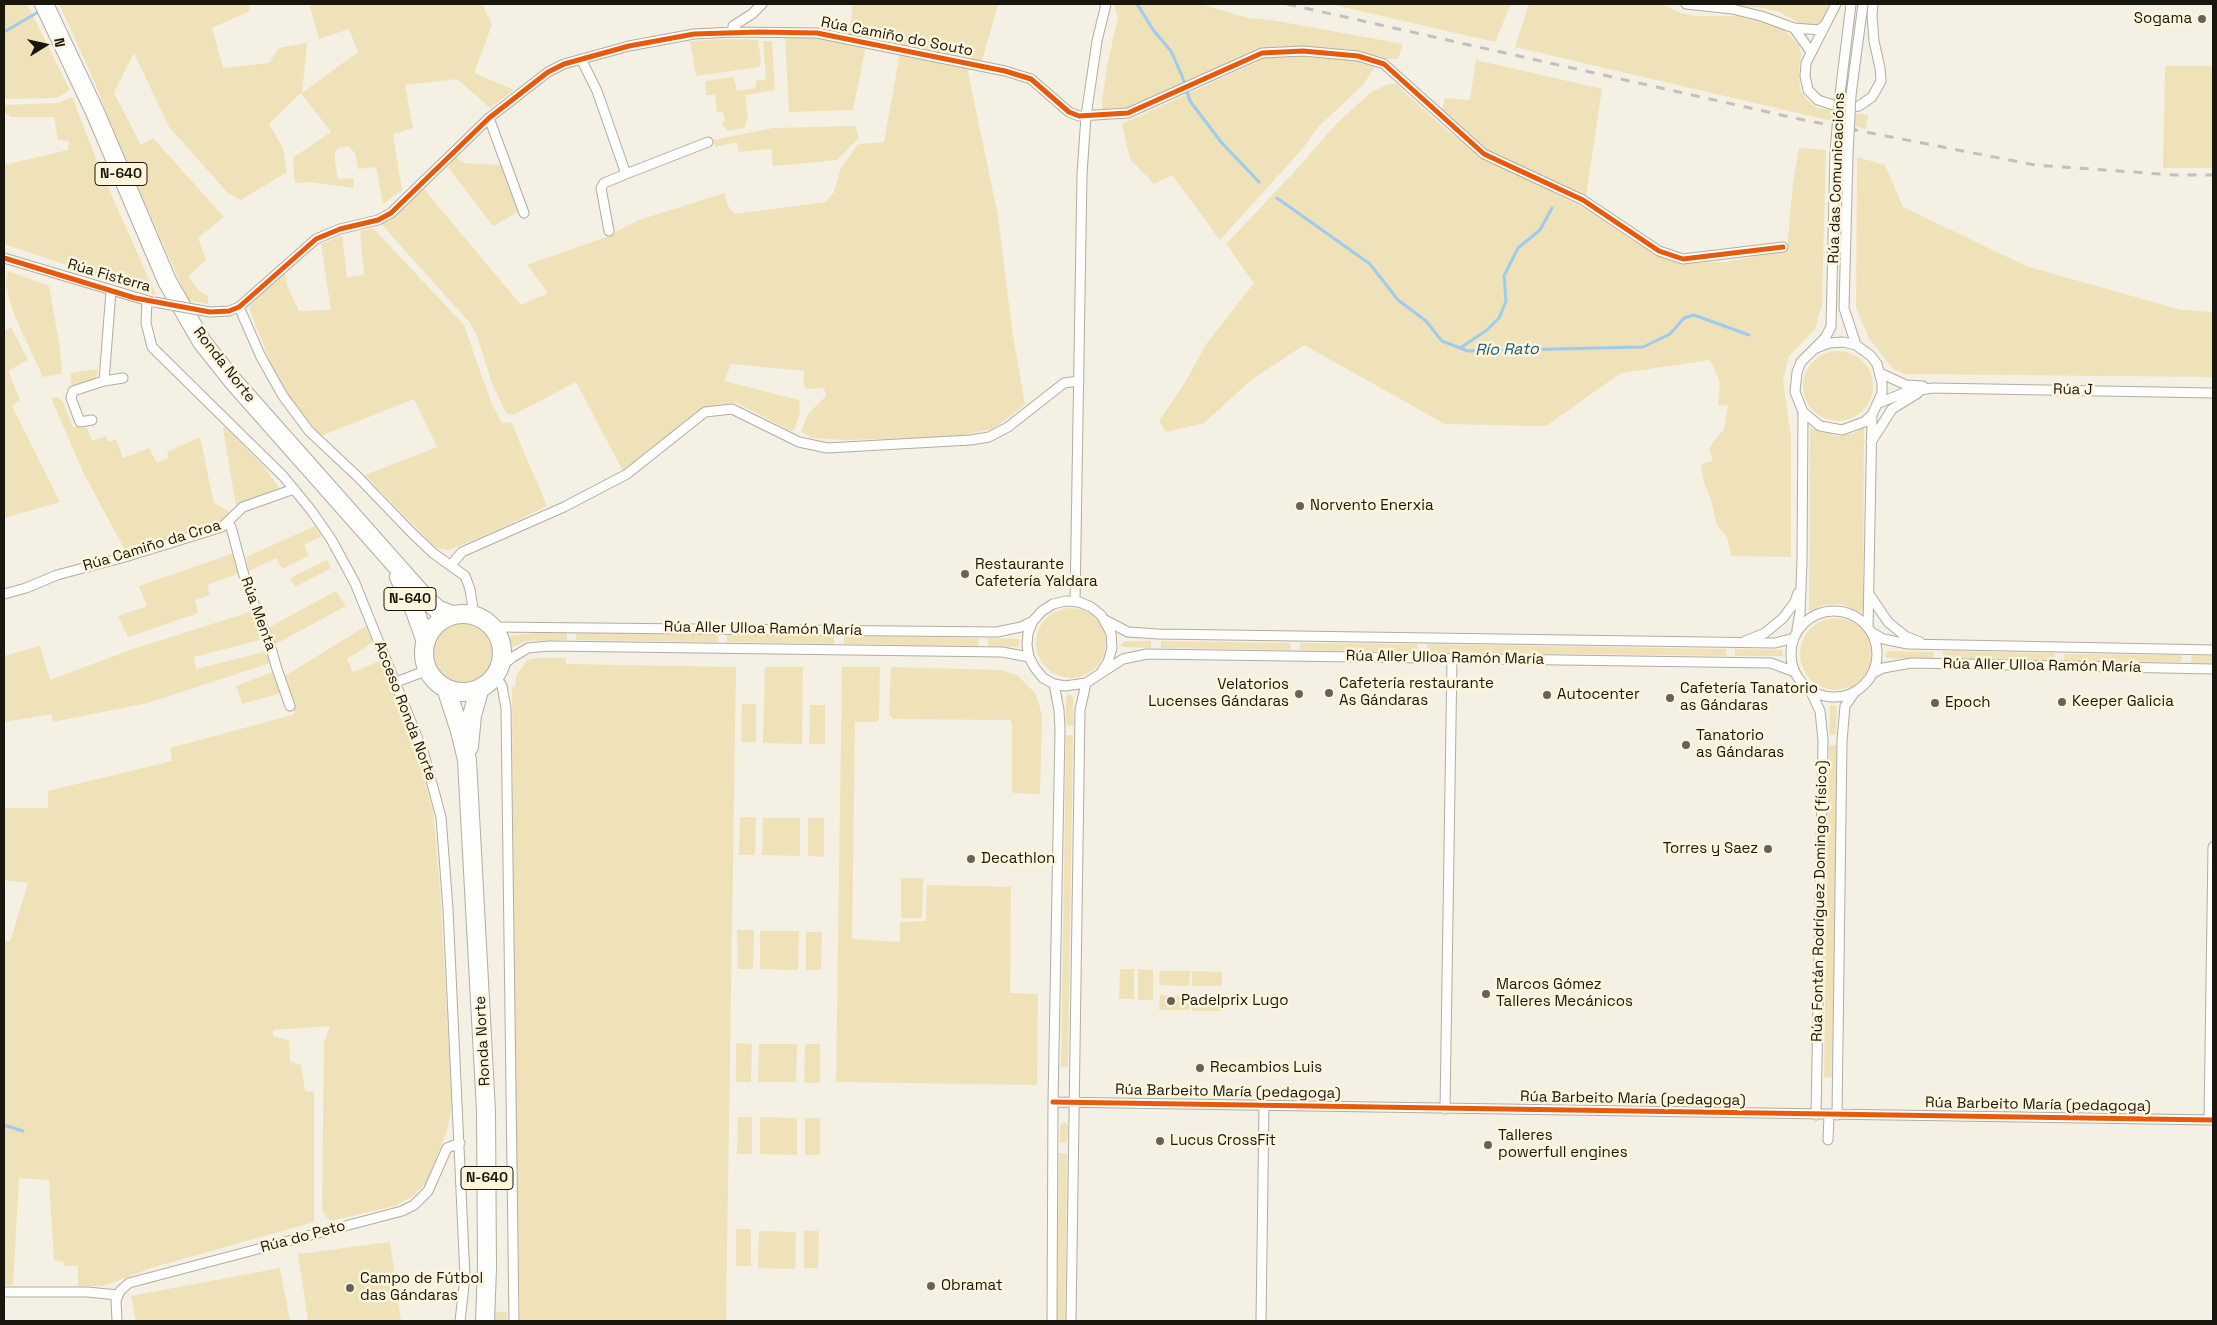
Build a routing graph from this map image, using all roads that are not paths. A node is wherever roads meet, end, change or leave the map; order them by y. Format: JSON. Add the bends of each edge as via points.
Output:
{"nodes":[{"id":1,"x":44,"y":4,"type":"edge"},
{"id":2,"x":762,"y":4,"type":"edge"},
{"id":3,"x":1106,"y":4,"type":"edge"},
{"id":4,"x":1686,"y":4,"type":"edge"},
{"id":5,"x":1836,"y":4,"type":"edge"},
{"id":6,"x":1851,"y":4,"type":"edge"},
{"id":7,"x":1863,"y":4,"type":"edge"},
{"id":8,"x":1873,"y":4,"type":"edge"},
{"id":9,"x":1828,"y":23,"type":"junction"},
{"id":10,"x":1794,"y":28,"type":"junction"},
{"id":11,"x":734,"y":32,"type":"junction"},
{"id":12,"x":1811,"y":52,"type":"junction"},
{"id":13,"x":581,"y":59,"type":"junction"},
{"id":14,"x":1086,"y":116,"type":"junction"},
{"id":15,"x":489,"y":118,"type":"junction"},
{"id":16,"x":708,"y":142,"type":"dead end"},
{"id":17,"x":626,"y":174,"type":"junction"},
{"id":18,"x":524,"y":213,"type":"dead end"},
{"id":19,"x":608,"y":231,"type":"dead end"},
{"id":20,"x":1783,"y":247,"type":"dead end"},
{"id":21,"x":4,"y":258,"type":"edge"},
{"id":22,"x":111,"y":291,"type":"junction"},
{"id":23,"x":151,"y":302,"type":"junction"},
{"id":24,"x":239,"y":307,"type":"junction"},
{"id":25,"x":1856,"y":346,"type":"junction"},
{"id":26,"x":1816,"y":348,"type":"junction"},
{"id":27,"x":1880,"y":373,"type":"junction"},
{"id":28,"x":123,"y":378,"type":"dead end"},
{"id":29,"x":104,"y":381,"type":"junction"},
{"id":30,"x":1079,"y":381,"type":"junction"},
{"id":31,"x":1933,"y":388,"type":"junction"},
{"id":32,"x":1922,"y":390,"type":"junction"},
{"id":33,"x":2213,"y":393,"type":"edge"},
{"id":34,"x":1879,"y":403,"type":"junction"},
{"id":35,"x":1803,"y":412,"type":"junction"},
{"id":36,"x":1872,"y":415,"type":"junction"},
{"id":37,"x":92,"y":420,"type":"dead end"},
{"id":38,"x":1871,"y":442,"type":"junction"},
{"id":39,"x":294,"y":489,"type":"junction"},
{"id":40,"x":228,"y":522,"type":"junction"},
{"id":41,"x":390,"y":559,"type":"junction"},
{"id":42,"x":451,"y":565,"type":"junction"},
{"id":43,"x":1801,"y":583,"type":"junction"},
{"id":44,"x":4,"y":594,"type":"edge"},
{"id":45,"x":1869,"y":594,"type":"junction"},
{"id":46,"x":1074,"y":602,"type":"junction"},
{"id":47,"x":452,"y":615,"type":"junction"},
{"id":48,"x":474,"y":615,"type":"junction"},
{"id":49,"x":1105,"y":620,"type":"junction"},
{"id":50,"x":1033,"y":621,"type":"junction"},
{"id":51,"x":492,"y":627,"type":"junction"},
{"id":52,"x":1870,"y":630,"type":"junction"},
{"id":53,"x":1795,"y":635,"type":"junction"},
{"id":54,"x":426,"y":642,"type":"junction"},
{"id":55,"x":1740,"y":642,"type":"junction"},
{"id":56,"x":1925,"y":644,"type":"junction"},
{"id":57,"x":2213,"y":650,"type":"edge"},
{"id":58,"x":1029,"y":657,"type":"junction"},
{"id":59,"x":1452,"y":658,"type":"junction"},
{"id":60,"x":2213,"y":669,"type":"edge"},
{"id":61,"x":428,"y":670,"type":"junction"},
{"id":62,"x":497,"y":672,"type":"junction"},
{"id":63,"x":1795,"y":672,"type":"junction"},
{"id":64,"x":1873,"y":673,"type":"junction"},
{"id":65,"x":1100,"y":674,"type":"junction"},
{"id":66,"x":396,"y":682,"type":"junction"},
{"id":67,"x":1086,"y":683,"type":"junction"},
{"id":68,"x":1054,"y":684,"type":"junction"},
{"id":69,"x":446,"y":688,"type":"junction"},
{"id":70,"x":480,"y":688,"type":"junction"},
{"id":71,"x":1810,"y":690,"type":"junction"},
{"id":72,"x":1854,"y":692,"type":"junction"},
{"id":73,"x":290,"y":706,"type":"dead end"},
{"id":74,"x":467,"y":760,"type":"junction"},
{"id":75,"x":2213,"y":846,"type":"edge"},
{"id":76,"x":1053,"y":1102,"type":"junction"},
{"id":77,"x":1075,"y":1103,"type":"junction"},
{"id":78,"x":1264,"y":1106,"type":"junction"},
{"id":79,"x":1445,"y":1109,"type":"junction"},
{"id":80,"x":1816,"y":1115,"type":"junction"},
{"id":81,"x":1833,"y":1115,"type":"junction"},
{"id":82,"x":2211,"y":1120,"type":"edge"},
{"id":83,"x":1828,"y":1140,"type":"dead end"},
{"id":84,"x":460,"y":1143,"type":"junction"},
{"id":85,"x":4,"y":1292,"type":"edge"},
{"id":86,"x":118,"y":1295,"type":"junction"},
{"id":87,"x":117,"y":1321,"type":"edge"},
{"id":88,"x":460,"y":1321,"type":"edge"},
{"id":89,"x":486,"y":1321,"type":"edge"},
{"id":90,"x":514,"y":1321,"type":"edge"},
{"id":91,"x":1052,"y":1321,"type":"edge"},
{"id":92,"x":1071,"y":1321,"type":"edge"},
{"id":93,"x":1261,"y":1321,"type":"edge"}],
"edges":[{"from":1,"to":41,"type":"highway","name":"Ronda Norte","number":"N-640","via":[[91,104],[167,282],[202,342]]},
{"from":2,"to":11,"type":"street","via":[[733,26]]},
{"from":3,"to":14,"type":"street"},
{"from":4,"to":10,"type":"street","via":[[1732,9]]},
{"from":5,"to":9,"type":"street"},
{"from":6,"to":26,"type":"street","name":"Rúa das Comunicacións","bridge":true,"via":[[1835,152],[1833,309],[1831,327]]},
{"from":7,"to":25,"type":"street","name":"Rúa das Comunicacións","bridge":true,"via":[[1851,95],[1844,308]]},
{"from":8,"to":12,"type":"street","via":[[1874,41],[1881,81],[1872,97],[1859,106],[1843,108],[1818,100],[1806,83],[1806,63]]},
{"from":9,"to":10,"type":"street","via":[[1819,30]]},
{"from":9,"to":12,"type":"street"},
{"from":10,"to":12,"type":"street"},
{"from":11,"to":13,"type":"street","name":"Rúa Camiño do Souto","via":[[694,34]]},
{"from":11,"to":14,"type":"street","name":"Rúa Camiño do Souto","via":[[817,33],[1006,71],[1031,79],[1069,112]]},
{"from":13,"to":15,"type":"street","name":"Rúa Camiño do Souto","via":[[548,72]]},
{"from":13,"to":17,"type":"street","via":[[597,91]]},
{"from":14,"to":20,"type":"street","via":[[1128,113],[1262,53],[1303,51],[1358,56],[1384,64],[1484,154],[1583,200],[1659,251],[1683,260]]},
{"from":14,"to":30,"type":"street"},
{"from":15,"to":18,"type":"street"},
{"from":15,"to":24,"type":"street","name":"Rúa Camiño do Souto","via":[[391,213],[316,239]]},
{"from":16,"to":17,"type":"street"},
{"from":17,"to":19,"type":"street","via":[[604,183],[602,188]]},
{"from":21,"to":22,"type":"street","name":"Rúa Fisterra"},
{"from":22,"to":23,"type":"street","name":"Rúa Fisterra"},
{"from":22,"to":29,"type":"street"},
{"from":23,"to":24,"type":"street","name":"Rúa Fisterra","bridge":true,"via":[[210,312]]},
{"from":23,"to":39,"type":"street","name":"Acceso Ronda Norte","via":[[146,323],[152,347]]},
{"from":24,"to":42,"type":"street","via":[[278,388],[309,431],[433,553]]},
{"from":25,"to":26,"type":"street","via":[[1843,342]]},
{"from":25,"to":27,"type":"street","via":[[1871,356]]},
{"from":26,"to":35,"type":"street","name":"Rúa das Comunicacións","via":[[1804,358],[1797,372],[1795,392]]},
{"from":27,"to":31,"type":"street","name":"Rúa J","via":[[1906,385]]},
{"from":27,"to":34,"type":"street"},
{"from":28,"to":29,"type":"street"},
{"from":29,"to":37,"type":"street","via":[[73,391],[71,398],[80,422]]},
{"from":30,"to":42,"type":"street","via":[[1064,383],[1008,427],[989,437],[971,440],[827,448],[799,442],[732,409],[706,412],[627,474],[564,507],[462,552]]},
{"from":30,"to":46,"type":"street"},
{"from":31,"to":32,"type":"street","name":"Rúa J"},
{"from":31,"to":33,"type":"street","name":"Rúa J"},
{"from":32,"to":34,"type":"street","name":"Rúa J","via":[[1906,392]]},
{"from":32,"to":38,"type":"street","via":[[1892,409]]},
{"from":34,"to":36,"type":"street"},
{"from":35,"to":36,"type":"street","via":[[1820,426],[1842,430],[1858,425]]},
{"from":35,"to":43,"type":"street"},
{"from":36,"to":38,"type":"street"},
{"from":38,"to":45,"type":"street"},
{"from":39,"to":40,"type":"street","name":"Rúa Camiño da Croa","via":[[243,507]]},
{"from":39,"to":66,"type":"street","name":"Acceso Ronda Norte","via":[[331,538],[355,583]]},
{"from":40,"to":44,"type":"street","name":"Rúa Camiño da Croa","via":[[222,527]]},
{"from":40,"to":73,"type":"street","name":"Rúa Menta"},
{"from":41,"to":47,"type":"highway","name":"Ronda Norte","number":"N-640","via":[[437,609]]},
{"from":41,"to":54,"type":"highway","name":"Ronda Norte","number":"N-640"},
{"from":42,"to":48,"type":"street","via":[[465,576]]},
{"from":43,"to":53,"type":"street"},
{"from":43,"to":55,"type":"street","via":[[1795,602],[1783,618],[1766,633]]},
{"from":45,"to":52,"type":"street"},
{"from":45,"to":56,"type":"street","name":"Rúa Aller Ulloa Ramón María","via":[[1888,622],[1905,636]]},
{"from":46,"to":49,"type":"street","name":"Rúa Aller Ulloa Ramón María","via":[[1091,607]]},
{"from":46,"to":50,"type":"street","name":"Rúa Aller Ulloa Ramón María","via":[[1053,604]]},
{"from":47,"to":48,"type":"highway","name":"Ronda Norte","number":"N-640"},
{"from":47,"to":54,"type":"highway","number":"N-640","via":[[431,630]]},
{"from":48,"to":51,"type":"highway"},
{"from":49,"to":55,"type":"street","name":"Rúa Aller Ulloa Ramón María","via":[[1128,632],[1158,634]]},
{"from":49,"to":65,"type":"street","via":[[1111,633],[1112,648]]},
{"from":50,"to":51,"type":"street","name":"Rúa Aller Ulloa Ramón María","via":[[997,632]]},
{"from":50,"to":58,"type":"street","via":[[1028,633]]},
{"from":51,"to":62,"type":"highway","via":[[501,646]]},
{"from":52,"to":53,"type":"street","name":"Rúa Aller Ulloa Ramón María","via":[[1852,614],[1831,610],[1811,617]]},
{"from":52,"to":56,"type":"street","name":"Rúa Aller Ulloa Ramón María","via":[[1883,640]]},
{"from":52,"to":64,"type":"street","via":[[1877,659]]},
{"from":53,"to":55,"type":"street","name":"Rúa Aller Ulloa Ramón María","via":[[1775,643]]},
{"from":53,"to":63,"type":"street","via":[[1791,655]]},
{"from":54,"to":61,"type":"highway","name":"Ronda Norte","number":"N-640","via":[[424,656]]},
{"from":56,"to":57,"type":"street","name":"Rúa Aller Ulloa Ramón María"},
{"from":58,"to":62,"type":"street","name":"Rúa Aller Ulloa Ramón María","via":[[982,651],[549,646],[528,648],[512,657]]},
{"from":58,"to":68,"type":"street","via":[[1043,678]]},
{"from":59,"to":63,"type":"street","name":"Rúa Aller Ulloa Ramón María","via":[[1772,663]]},
{"from":59,"to":65,"type":"street","name":"Rúa Aller Ulloa Ramón María","via":[[1148,654],[1123,659]]},
{"from":59,"to":79,"type":"street"},
{"from":60,"to":64,"type":"street","name":"Rúa Aller Ulloa Ramón María","via":[[1912,663]]},
{"from":61,"to":66,"type":"street"},
{"from":61,"to":69,"type":"highway","name":"Ronda Norte","number":"N-640","via":[[438,684]]},
{"from":62,"to":70,"type":"highway"},
{"from":62,"to":90,"type":"street","via":[[506,708]]},
{"from":63,"to":71,"type":"street","name":"Rúa Aller Ulloa Ramón María"},
{"from":64,"to":72,"type":"street","name":"Rúa Aller Ulloa Ramón María","via":[[1862,688]]},
{"from":65,"to":67,"type":"street","name":"Rúa Aller Ulloa Ramón María"},
{"from":66,"to":84,"type":"street","name":"Acceso Ronda Norte","via":[[424,754],[441,817]]},
{"from":67,"to":68,"type":"street","name":"Rúa Aller Ulloa Ramón María"},
{"from":67,"to":77,"type":"street","via":[[1080,710]]},
{"from":68,"to":76,"type":"street","via":[[1060,729]]},
{"from":69,"to":70,"type":"highway","via":[[463,692]]},
{"from":69,"to":74,"type":"highway","name":"Ronda Norte","number":"N-640"},
{"from":70,"to":74,"type":"highway","name":"Ronda Norte","number":"N-640","via":[[472,714]]},
{"from":71,"to":72,"type":"street","via":[[1827,697]]},
{"from":71,"to":80,"type":"street","name":"Rúa Fontán Rodríguez Domingo (físico)","via":[[1820,712],[1823,740]]},
{"from":72,"to":81,"type":"street","name":"Rúa Fontán Rodríguez Domingo (físico)","via":[[1845,706],[1842,741]]},
{"from":74,"to":89,"type":"highway","name":"Ronda Norte","number":"N-640","via":[[486,1111]]},
{"from":75,"to":82,"type":"street"},
{"from":76,"to":77,"type":"street","name":"Rúa Barbeito María (pedagoga)"},
{"from":76,"to":91,"type":"street"},
{"from":77,"to":78,"type":"street","name":"Rúa Barbeito María (pedagoga)"},
{"from":77,"to":92,"type":"street"},
{"from":78,"to":79,"type":"street","name":"Rúa Barbeito María (pedagoga)"},
{"from":78,"to":93,"type":"street"},
{"from":79,"to":80,"type":"street","name":"Rúa Barbeito María (pedagoga)"},
{"from":80,"to":81,"type":"street","name":"Rúa Barbeito María (pedagoga)"},
{"from":81,"to":82,"type":"street","name":"Rúa Barbeito María (pedagoga)"},
{"from":81,"to":83,"type":"street","name":"Rúa Fontán Rodríguez Domingo (físico)"},
{"from":84,"to":86,"type":"street","name":"Rúa do Peto","via":[[447,1148],[428,1191],[414,1205],[402,1211],[134,1281]]},
{"from":84,"to":88,"type":"street","name":"Acceso Ronda Norte","via":[[465,1277]]},
{"from":85,"to":86,"type":"street"},
{"from":86,"to":87,"type":"street"}]}
